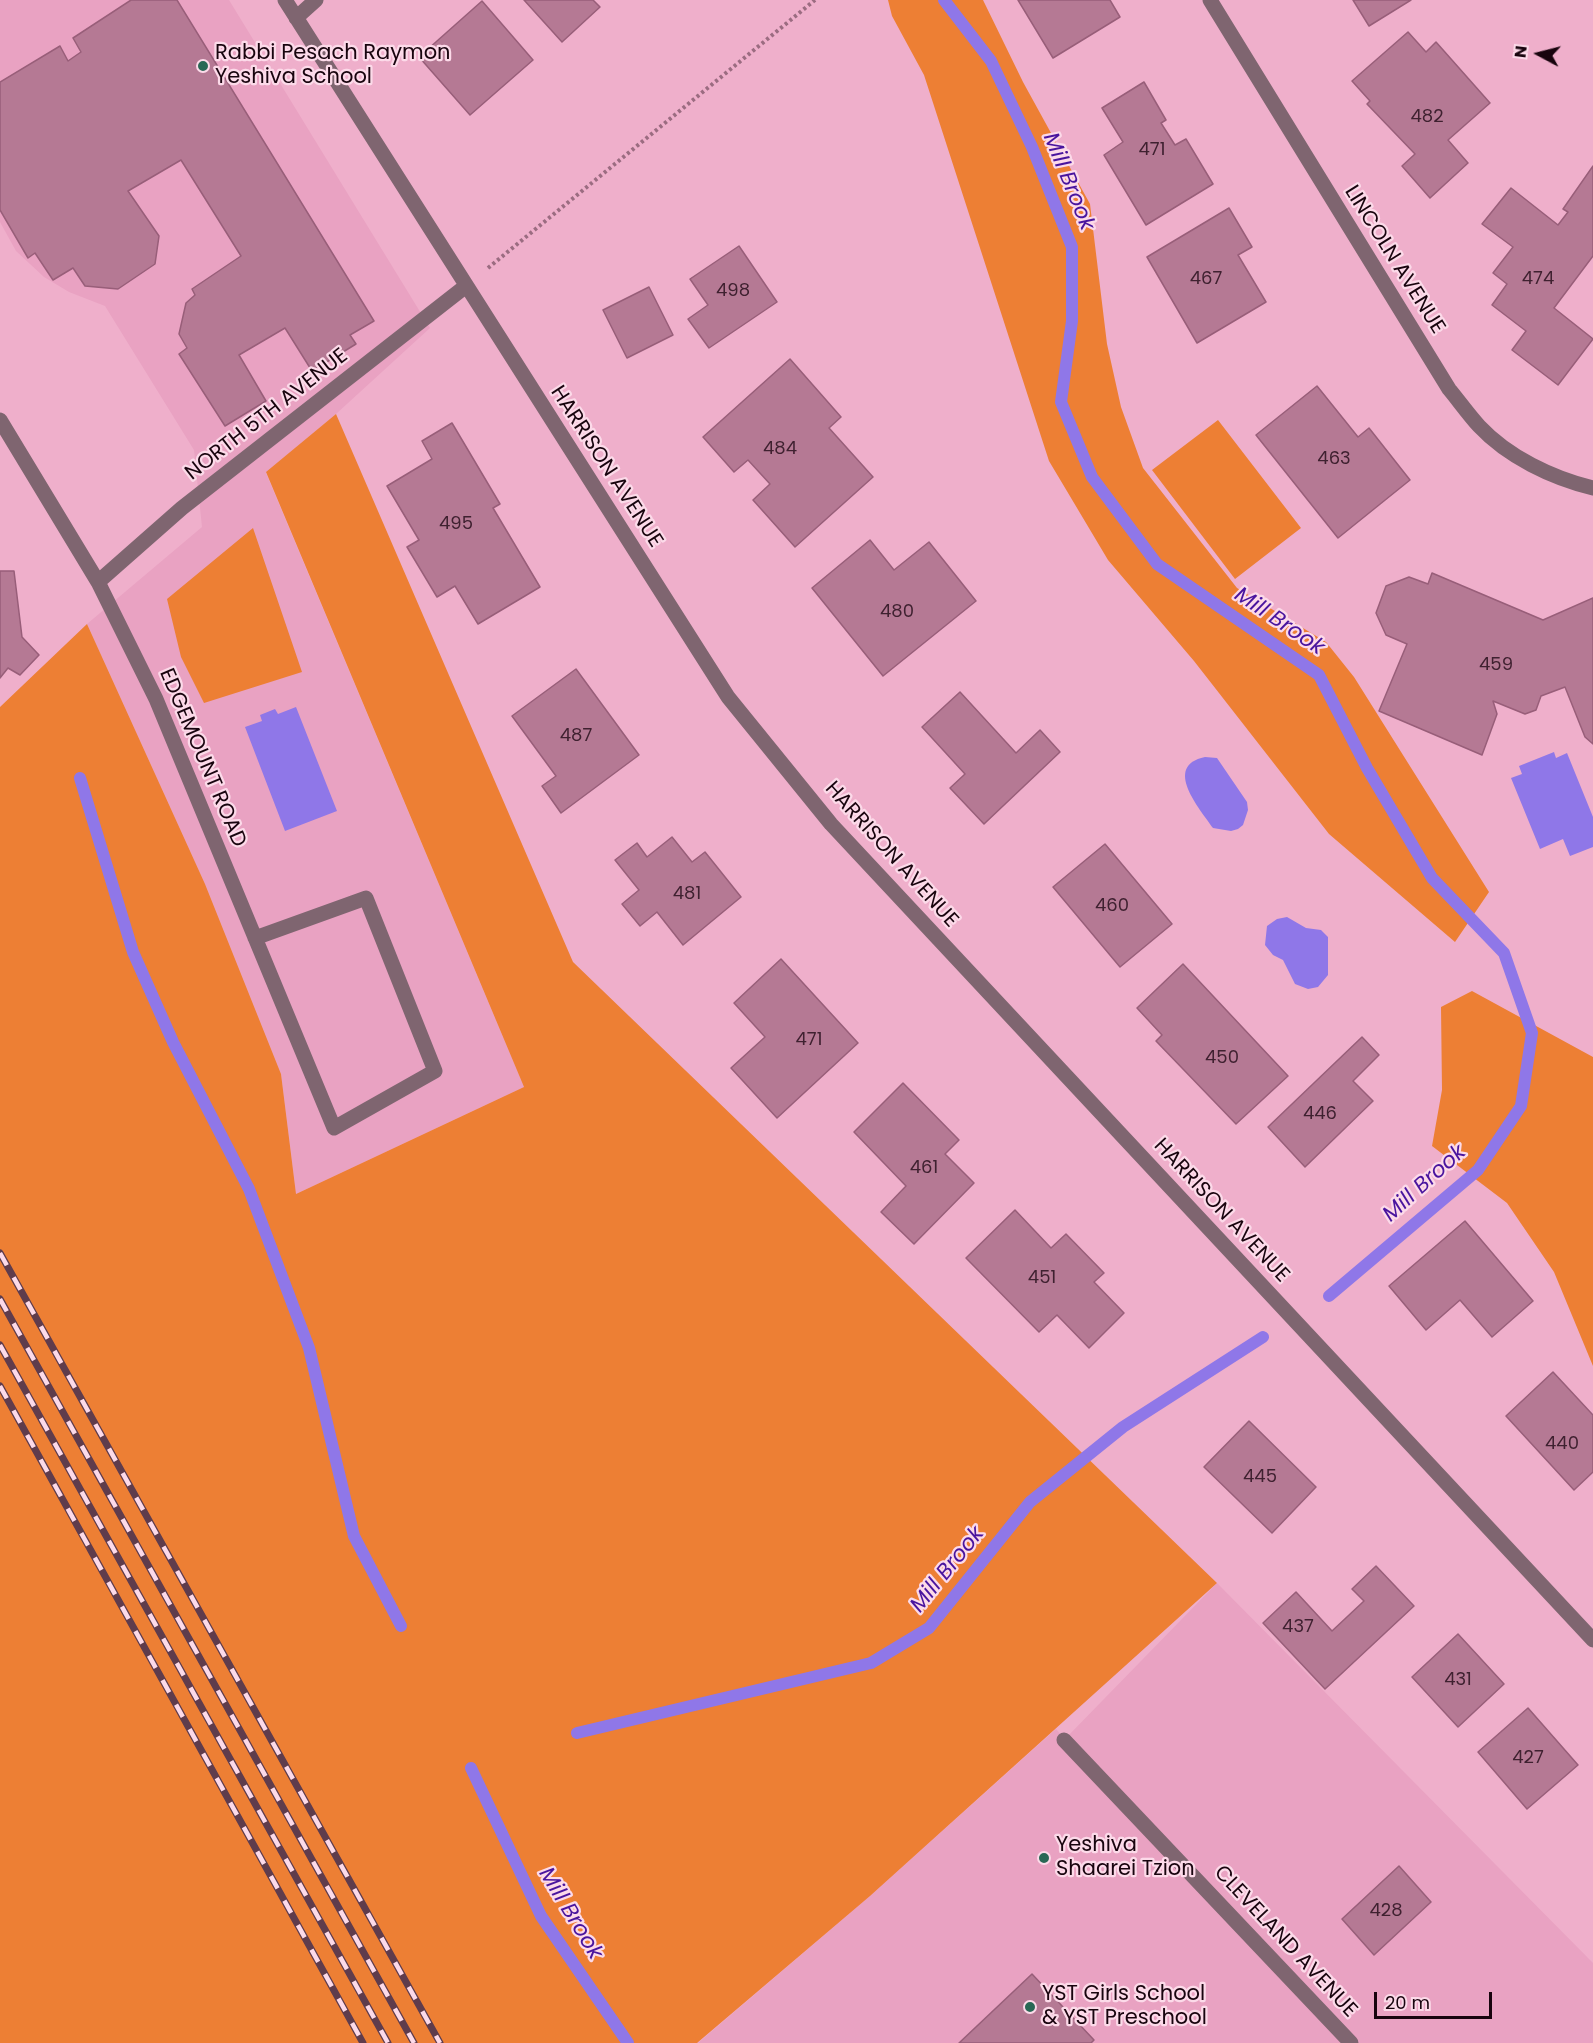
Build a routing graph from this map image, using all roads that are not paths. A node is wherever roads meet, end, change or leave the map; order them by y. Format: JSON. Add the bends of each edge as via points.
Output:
{"nodes":[{"id":1,"x":285,"y":0,"type":"edge"},
{"id":2,"x":316,"y":0,"type":"edge"},
{"id":3,"x":1210,"y":0,"type":"edge"},
{"id":4,"x":296,"y":18,"type":"junction"},
{"id":5,"x":466,"y":286,"type":"junction"},
{"id":6,"x":0,"y":420,"type":"edge"},
{"id":7,"x":1593,"y":488,"type":"edge"},
{"id":8,"x":98,"y":582,"type":"junction"},
{"id":9,"x":255,"y":938,"type":"junction"},
{"id":10,"x":1593,"y":1640,"type":"edge"},
{"id":11,"x":1064,"y":1740,"type":"dead end"},
{"id":12,"x":1351,"y":2043,"type":"edge"}],
"edges":[{"from":1,"to":4,"type":"street","name":"HARRISON AVENUE"},
{"from":2,"to":4,"type":"street"},
{"from":3,"to":7,"type":"street","name":"LINCOLN AVENUE","via":[[1449,389],[1479,427],[1527,463],[1571,483]]},
{"from":4,"to":5,"type":"street","name":"HARRISON AVENUE"},
{"from":5,"to":8,"type":"street","name":"NORTH 5TH AVENUE","via":[[182,508]]},
{"from":5,"to":10,"type":"street","name":"HARRISON AVENUE","via":[[728,697],[831,825]]},
{"from":6,"to":8,"type":"street","name":"EDGEMOUNT ROAD"},
{"from":8,"to":9,"type":"street","name":"EDGEMOUNT ROAD","via":[[156,699]]},
{"from":9,"to":9,"type":"street","name":"EDGEMOUNT ROAD","via":[[334,1128],[435,1071],[366,898]]},
{"from":11,"to":12,"type":"street","name":"CLEVELAND AVENUE"}]}
